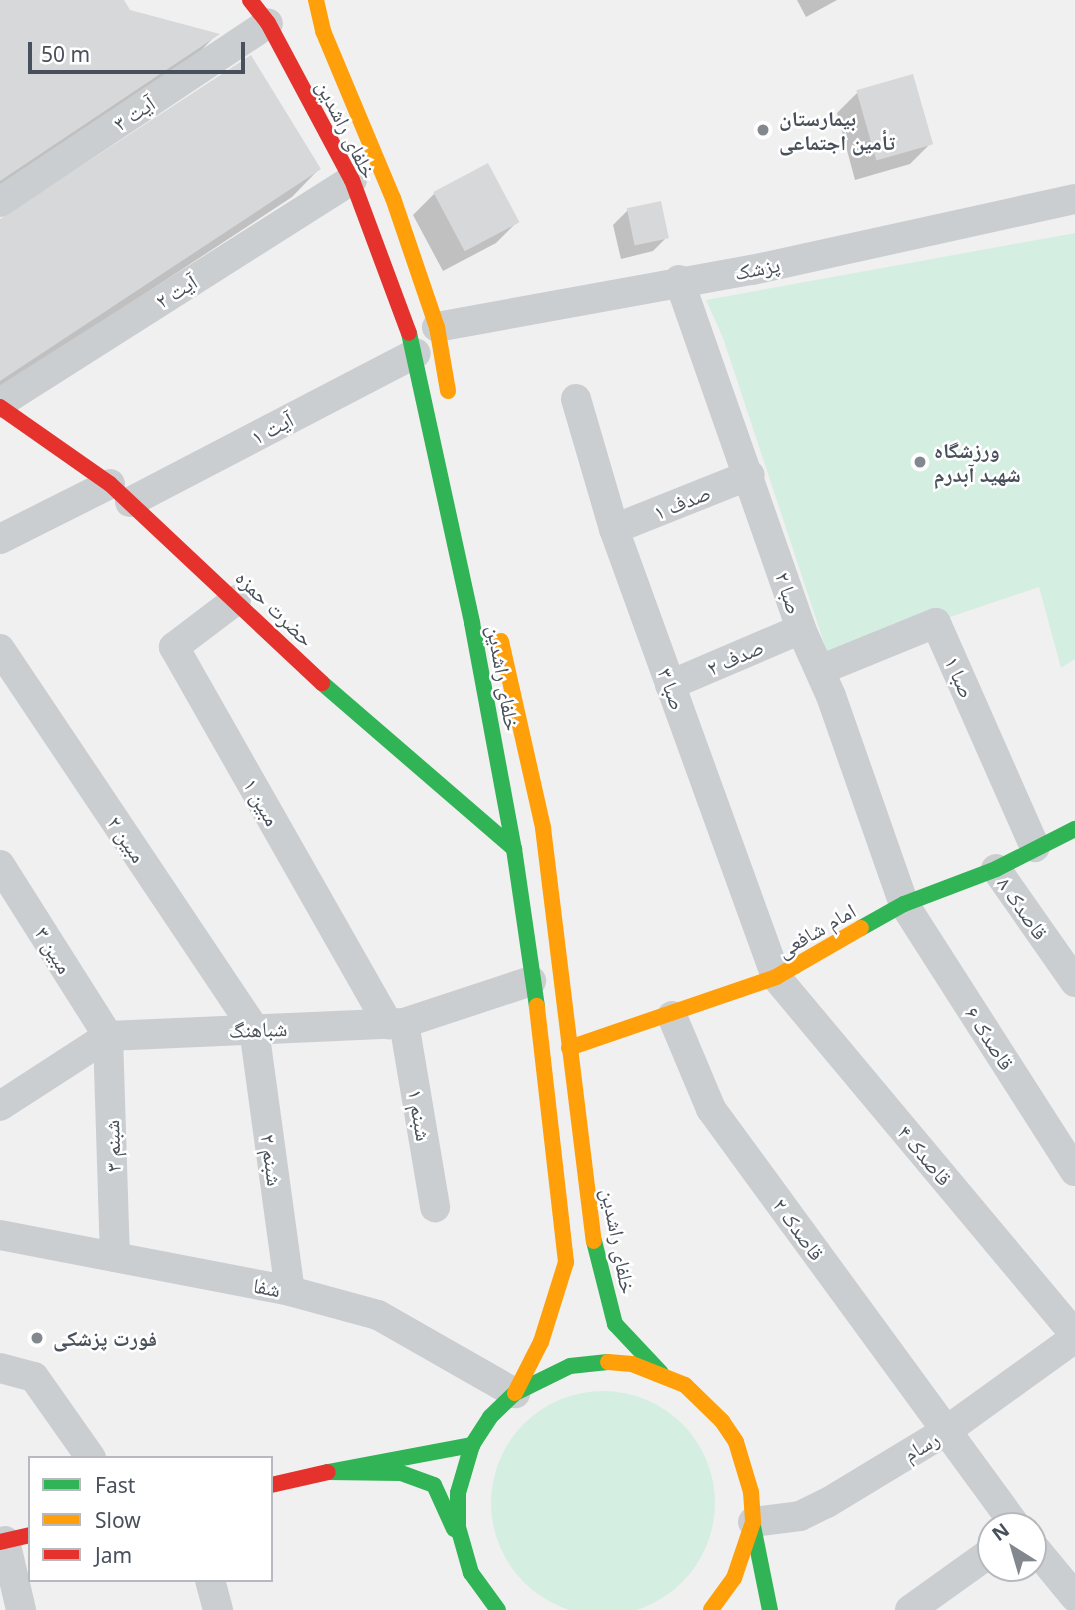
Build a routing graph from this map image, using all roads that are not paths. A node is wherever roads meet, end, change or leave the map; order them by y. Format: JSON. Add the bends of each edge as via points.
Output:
{"nodes":[{"id":1,"x":250,"y":0,"type":"edge"},
{"id":2,"x":316,"y":0,"type":"edge"},
{"id":3,"x":268,"y":23,"type":"junction"},
{"id":4,"x":352,"y":180,"type":"junction"},
{"id":5,"x":1075,"y":199,"type":"edge"},
{"id":6,"x":0,"y":202,"type":"edge"},
{"id":7,"x":679,"y":280,"type":"junction"},
{"id":8,"x":437,"y":327,"type":"junction"},
{"id":9,"x":415,"y":354,"type":"junction"},
{"id":10,"x":576,"y":399,"type":"dead end"},
{"id":11,"x":0,"y":405,"type":"edge"},
{"id":12,"x":452,"y":414,"type":"dead end"},
{"id":13,"x":750,"y":475,"type":"junction"},
{"id":14,"x":120,"y":493,"type":"junction"},
{"id":15,"x":614,"y":529,"type":"junction"},
{"id":16,"x":0,"y":539,"type":"edge"},
{"id":17,"x":236,"y":600,"type":"junction"},
{"id":18,"x":498,"y":625,"type":"dead end"},
{"id":19,"x":800,"y":629,"type":"junction"},
{"id":20,"x":0,"y":649,"type":"edge"},
{"id":21,"x":820,"y":670,"type":"junction"},
{"id":22,"x":670,"y":685,"type":"junction"},
{"id":23,"x":1075,"y":829,"type":"edge"},
{"id":24,"x":1035,"y":847,"type":"junction"},
{"id":25,"x":514,"y":849,"type":"junction"},
{"id":26,"x":0,"y":865,"type":"edge"},
{"id":27,"x":996,"y":869,"type":"junction"},
{"id":28,"x":904,"y":904,"type":"junction"},
{"id":29,"x":776,"y":977,"type":"junction"},
{"id":30,"x":531,"y":981,"type":"junction"},
{"id":31,"x":1075,"y":982,"type":"edge"},
{"id":32,"x":672,"y":1016,"type":"junction"},
{"id":33,"x":396,"y":1024,"type":"junction"},
{"id":34,"x":254,"y":1029,"type":"junction"},
{"id":35,"x":108,"y":1036,"type":"junction"},
{"id":36,"x":569,"y":1048,"type":"junction"},
{"id":37,"x":0,"y":1106,"type":"edge"},
{"id":38,"x":1075,"y":1171,"type":"edge"},
{"id":39,"x":435,"y":1207,"type":"dead end"},
{"id":40,"x":0,"y":1235,"type":"edge"},
{"id":41,"x":115,"y":1257,"type":"junction"},
{"id":42,"x":290,"y":1291,"type":"junction"},
{"id":43,"x":1075,"y":1336,"type":"edge"},
{"id":44,"x":0,"y":1368,"type":"edge"},
{"id":45,"x":662,"y":1373,"type":"junction"},
{"id":46,"x":34,"y":1377,"type":"junction"},
{"id":47,"x":0,"y":1384,"type":"edge"},
{"id":48,"x":515,"y":1393,"type":"junction"},
{"id":49,"x":946,"y":1431,"type":"junction"},
{"id":50,"x":472,"y":1445,"type":"junction"},
{"id":51,"x":90,"y":1456,"type":"edge"},
{"id":52,"x":328,"y":1472,"type":"junction"},
{"id":53,"x":273,"y":1485,"type":"edge"},
{"id":54,"x":1006,"y":1512,"type":"edge"},
{"id":55,"x":753,"y":1522,"type":"junction"},
{"id":56,"x":11,"y":1539,"type":"edge"},
{"id":57,"x":461,"y":1543,"type":"junction"},
{"id":58,"x":977,"y":1562,"type":"edge"},
{"id":59,"x":1047,"y":1563,"type":"edge"},
{"id":60,"x":211,"y":1582,"type":"edge"},
{"id":61,"x":1075,"y":1597,"type":"edge"},
{"id":62,"x":21,"y":1610,"type":"edge"},
{"id":63,"x":218,"y":1610,"type":"edge"},
{"id":64,"x":498,"y":1610,"type":"edge"},
{"id":65,"x":711,"y":1610,"type":"edge"},
{"id":66,"x":770,"y":1610,"type":"edge"},
{"id":67,"x":910,"y":1610,"type":"edge"}],
"edges":[{"from":1,"to":3,"type":"main road","name":"خلفای راشدین"},
{"from":2,"to":8,"type":"main road","name":"خلفای راشدین","via":[[323,31],[393,198]]},
{"from":3,"to":4,"type":"main road","name":"خلفای راشدین"},
{"from":3,"to":6,"type":"street","name":"آیت ۳"},
{"from":4,"to":9,"type":"main road","name":"خلفای راشدین"},
{"from":4,"to":11,"type":"street","name":"آیت ۲"},
{"from":5,"to":7,"type":"street","name":"پزشک","via":[[752,270]]},
{"from":7,"to":8,"type":"street","name":"پزشک"},
{"from":7,"to":13,"type":"street","name":"صبا ۲"},
{"from":8,"to":12,"type":"main road","name":"خلفای راشدین"},
{"from":9,"to":14,"type":"street","name":"آیت ۱"},
{"from":9,"to":25,"type":"main road","name":"خلفای راشدین"},
{"from":10,"to":15,"type":"street","name":"صبا ۳"},
{"from":11,"to":14,"type":"main road","name":"حضرت حمزه"},
{"from":13,"to":15,"type":"street","name":"صدف ۱"},
{"from":13,"to":19,"type":"street","name":"صبا ۲"},
{"from":14,"to":16,"type":"street","name":"آیت ۱"},
{"from":14,"to":17,"type":"main road","name":"حضرت حمزه"},
{"from":15,"to":22,"type":"street","name":"صبا ۳"},
{"from":17,"to":25,"type":"main road","name":"حضرت حمزه","via":[[327,688]]},
{"from":17,"to":33,"type":"street","name":"مبین ۱","via":[[174,647]]},
{"from":18,"to":36,"type":"main road","name":"خلفای راشدین","via":[[543,828]]},
{"from":19,"to":21,"type":"street","name":"صبا ۲"},
{"from":19,"to":22,"type":"street","name":"صدف ۲"},
{"from":20,"to":34,"type":"street","name":"مبین ۲"},
{"from":21,"to":24,"type":"street","name":"صبا ۱","via":[[936,623]]},
{"from":21,"to":28,"type":"street","name":"صبا ۲"},
{"from":22,"to":29,"type":"street","name":"صبا ۳"},
{"from":23,"to":24,"type":"main road","name":"امام شافعی"},
{"from":24,"to":27,"type":"main road","name":"امام شافعی"},
{"from":25,"to":30,"type":"main road","name":"خلفای راشدین"},
{"from":26,"to":35,"type":"street","name":"مبین ۳"},
{"from":27,"to":28,"type":"main road","name":"امام شافعی"},
{"from":27,"to":31,"type":"street","name":"قاصدک ۸"},
{"from":28,"to":29,"type":"main road","name":"امام شافعی"},
{"from":28,"to":38,"type":"street","name":"قاصدک ۶"},
{"from":29,"to":32,"type":"main road","name":"امام شافعی"},
{"from":29,"to":43,"type":"street","name":"قاصدک ۴"},
{"from":30,"to":33,"type":"street","name":"شباهنگ"},
{"from":30,"to":48,"type":"main road","name":"خلفای راشدین","via":[[551,1103],[566,1262],[541,1342]]},
{"from":32,"to":36,"type":"main road","name":"امام شافعی"},
{"from":32,"to":49,"type":"street","name":"قاصدک ۲","via":[[711,1109]]},
{"from":33,"to":34,"type":"street","name":"شباهنگ"},
{"from":33,"to":39,"type":"street","name":"شبنم ۱"},
{"from":34,"to":35,"type":"street","name":"شباهنگ"},
{"from":34,"to":42,"type":"street","name":"شبنم ۲"},
{"from":35,"to":37,"type":"street"},
{"from":35,"to":41,"type":"street","name":"شبنم ۳"},
{"from":36,"to":45,"type":"main road","name":"خلفای راشدین","via":[[596,1255],[615,1324]]},
{"from":40,"to":41,"type":"street","name":"شفا"},
{"from":41,"to":42,"type":"street","name":"شفا"},
{"from":42,"to":48,"type":"street","name":"شفا","via":[[379,1315]]},
{"from":43,"to":49,"type":"street","name":"رسام"},
{"from":44,"to":46,"type":"street"},
{"from":45,"to":48,"type":"main road","via":[[621,1364],[570,1366]]},
{"from":45,"to":55,"type":"main road","via":[[685,1385],[722,1421],[745,1466]]},
{"from":46,"to":47,"type":"street"},
{"from":46,"to":51,"type":"street"},
{"from":48,"to":50,"type":"main road","via":[[490,1417]]},
{"from":49,"to":54,"type":"street","name":"قاصدک ۲"},
{"from":49,"to":55,"type":"street","name":"رسام","via":[[800,1516]]},
{"from":50,"to":52,"type":"main road"},
{"from":50,"to":57,"type":"main road","via":[[458,1493]]},
{"from":52,"to":53,"type":"main road"},
{"from":52,"to":57,"type":"main road","via":[[401,1473],[434,1485]]},
{"from":55,"to":65,"type":"main road","via":[[734,1578]]},
{"from":55,"to":66,"type":"main road"},
{"from":56,"to":62,"type":"street"},
{"from":57,"to":64,"type":"main road","via":[[471,1573]]},
{"from":58,"to":67,"type":"street"},
{"from":59,"to":61,"type":"street"},
{"from":60,"to":63,"type":"street"}]}
